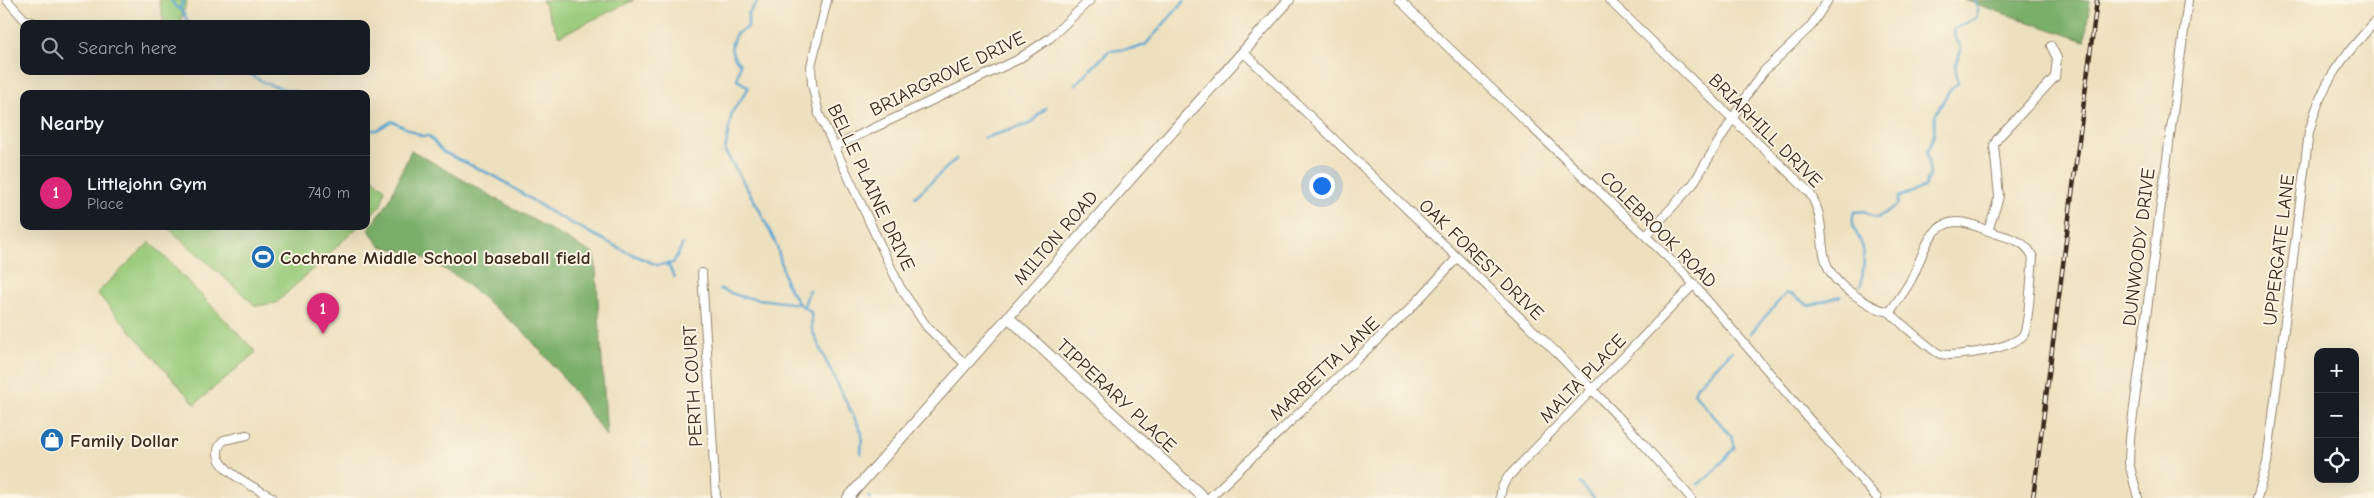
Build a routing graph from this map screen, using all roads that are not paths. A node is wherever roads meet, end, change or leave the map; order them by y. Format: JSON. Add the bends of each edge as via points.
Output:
{"nodes":[{"id":1,"x":7,"y":0,"type":"edge"},
{"id":2,"x":826,"y":0,"type":"edge"},
{"id":3,"x":1090,"y":0,"type":"edge"},
{"id":4,"x":1289,"y":0,"type":"edge"},
{"id":5,"x":1398,"y":0,"type":"edge"},
{"id":6,"x":1610,"y":0,"type":"edge"},
{"id":7,"x":1828,"y":0,"type":"edge"},
{"id":8,"x":2188,"y":0,"type":"edge"},
{"id":9,"x":27,"y":20,"type":"edge"},
{"id":10,"x":2374,"y":22,"type":"edge"},
{"id":11,"x":2051,"y":46,"type":"dead end"},
{"id":12,"x":1243,"y":52,"type":"junction"},
{"id":13,"x":1733,"y":118,"type":"junction"},
{"id":14,"x":834,"y":147,"type":"junction"},
{"id":15,"x":1988,"y":231,"type":"junction"},
{"id":16,"x":1646,"y":236,"type":"junction"},
{"id":17,"x":1458,"y":258,"type":"junction"},
{"id":18,"x":702,"y":273,"type":"dead end"},
{"id":19,"x":1694,"y":284,"type":"junction"},
{"id":20,"x":1890,"y":312,"type":"junction"},
{"id":21,"x":1008,"y":317,"type":"junction"},
{"id":22,"x":966,"y":365,"type":"junction"},
{"id":23,"x":1593,"y":389,"type":"junction"},
{"id":24,"x":247,"y":435,"type":"dead end"},
{"id":25,"x":274,"y":498,"type":"edge"},
{"id":26,"x":716,"y":498,"type":"edge"},
{"id":27,"x":848,"y":498,"type":"edge"},
{"id":28,"x":1204,"y":498,"type":"edge"},
{"id":29,"x":1210,"y":498,"type":"edge"},
{"id":30,"x":1500,"y":498,"type":"edge"},
{"id":31,"x":1691,"y":498,"type":"edge"},
{"id":32,"x":1877,"y":498,"type":"edge"},
{"id":33,"x":2138,"y":498,"type":"edge"},
{"id":34,"x":2257,"y":498,"type":"edge"}],
"edges":[{"from":1,"to":9,"type":"street"},
{"from":2,"to":14,"type":"street","name":"BELLE PLAINE DRIVE","via":[[811,66],[815,101]]},
{"from":3,"to":14,"type":"street","name":"BRIARGROVE DRIVE","via":[[1050,38],[1017,60]]},
{"from":4,"to":12,"type":"street","name":"MILTON ROAD"},
{"from":5,"to":16,"type":"street","name":"COLEBROOK ROAD"},
{"from":6,"to":13,"type":"street","name":"BRIARHILL DRIVE"},
{"from":7,"to":13,"type":"street","via":[[1810,27],[1764,71]]},
{"from":8,"to":33,"type":"street","name":"DUNWOODY DRIVE","via":[[2130,438],[2129,464]]},
{"from":10,"to":34,"type":"street","name":"UPPERGATE LANE","via":[[2332,74],[2319,98],[2309,132],[2267,463]]},
{"from":11,"to":15,"type":"street","via":[[2057,58],[2055,77],[1994,145],[1999,197]]},
{"from":12,"to":17,"type":"street","name":"OAK FOREST DRIVE"},
{"from":12,"to":21,"type":"street","name":"MILTON ROAD"},
{"from":13,"to":16,"type":"street","via":[[1693,184]]},
{"from":13,"to":20,"type":"street","name":"BRIARHILL DRIVE","via":[[1809,192],[1817,209],[1825,264],[1831,275],[1842,287],[1872,306]]},
{"from":14,"to":22,"type":"street","name":"BELLE PLAINE DRIVE","via":[[900,287],[927,327]]},
{"from":15,"to":20,"type":"street","name":"BRIARHILL DRIVE","via":[[1955,222],[1935,231],[1911,281]]},
{"from":15,"to":20,"type":"street","name":"BRIARHILL DRIVE","via":[[2024,245],[2033,258],[2027,328],[2020,339],[2004,346],[1942,354],[1924,343]]},
{"from":16,"to":19,"type":"street","name":"COLEBROOK ROAD"},
{"from":17,"to":23,"type":"street","name":"OAK FOREST DRIVE"},
{"from":17,"to":29,"type":"street","name":"MARBETTA LANE","via":[[1410,309]]},
{"from":18,"to":26,"type":"street","name":"PERTH COURT"},
{"from":19,"to":23,"type":"street","name":"MALTA PLACE"},
{"from":19,"to":32,"type":"street","name":"COLEBROOK ROAD"},
{"from":21,"to":22,"type":"street","name":"MILTON ROAD"},
{"from":21,"to":28,"type":"street","name":"TIPPERARY PLACE"},
{"from":22,"to":27,"type":"street","name":"MILTON ROAD"},
{"from":23,"to":30,"type":"street","name":"MALTA PLACE","via":[[1508,477]]},
{"from":23,"to":31,"type":"street","name":"OAK FOREST DRIVE"},
{"from":24,"to":25,"type":"street","via":[[224,440],[218,458],[224,467]]}]}
